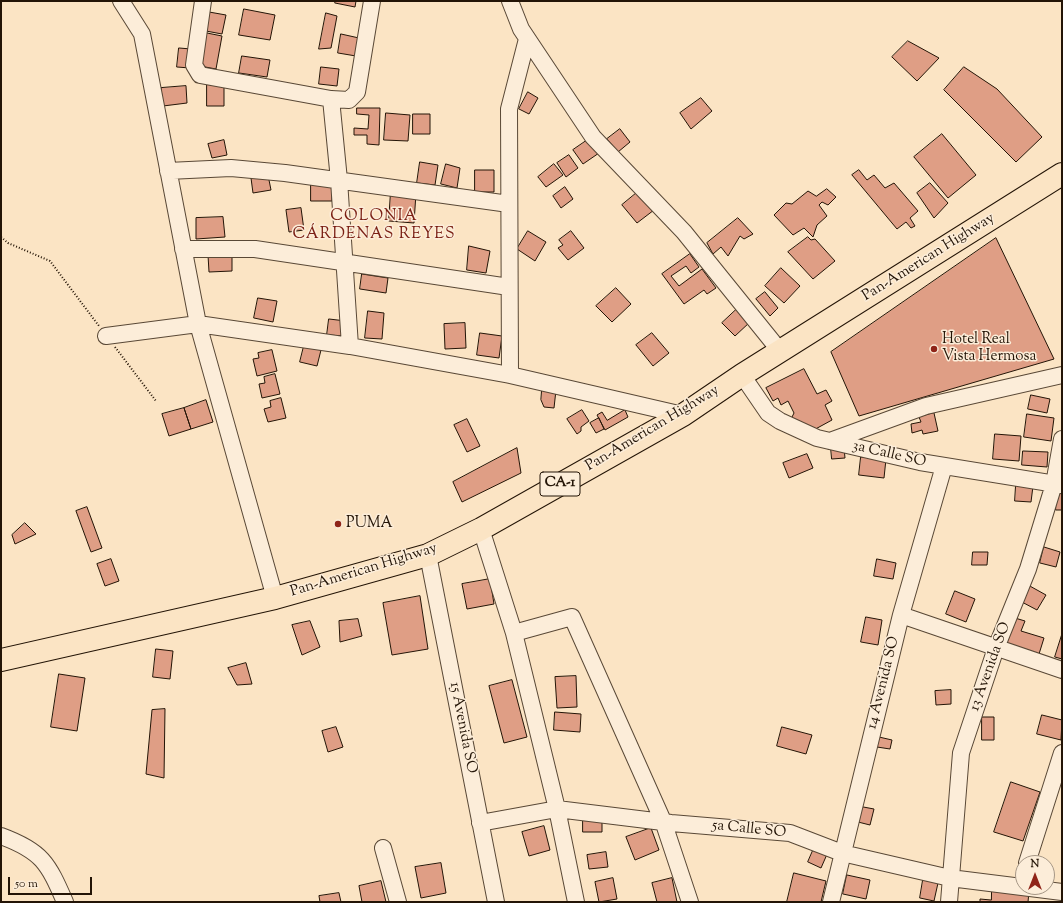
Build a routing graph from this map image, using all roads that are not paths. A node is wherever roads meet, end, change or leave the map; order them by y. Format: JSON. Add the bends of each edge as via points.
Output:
{"nodes":[{"id":1,"x":121,"y":1,"type":"edge"},
{"id":2,"x":203,"y":1,"type":"edge"},
{"id":3,"x":372,"y":1,"type":"edge"},
{"id":4,"x":510,"y":1,"type":"edge"},
{"id":5,"x":527,"y":39,"type":"junction"},
{"id":6,"x":331,"y":99,"type":"junction"},
{"id":7,"x":168,"y":171,"type":"junction"},
{"id":8,"x":1062,"y":174,"type":"edge"},
{"id":9,"x":339,"y":180,"type":"junction"},
{"id":10,"x":510,"y":204,"type":"junction"},
{"id":11,"x":183,"y":249,"type":"junction"},
{"id":12,"x":345,"y":261,"type":"junction"},
{"id":13,"x":510,"y":287,"type":"junction"},
{"id":14,"x":198,"y":324,"type":"junction"},
{"id":15,"x":106,"y":336,"type":"road end"},
{"id":16,"x":350,"y":346,"type":"junction"},
{"id":17,"x":780,"y":351,"type":"junction"},
{"id":18,"x":510,"y":375,"type":"junction"},
{"id":19,"x":742,"y":375,"type":"junction"},
{"id":20,"x":1062,"y":375,"type":"edge"},
{"id":21,"x":683,"y":415,"type":"junction"},
{"id":22,"x":1062,"y":439,"type":"edge"},
{"id":23,"x":830,"y":441,"type":"junction"},
{"id":24,"x":944,"y":466,"type":"junction"},
{"id":25,"x":1058,"y":485,"type":"edge"},
{"id":26,"x":481,"y":529,"type":"junction"},
{"id":27,"x":428,"y":555,"type":"junction"},
{"id":28,"x":275,"y":598,"type":"junction"},
{"id":29,"x":901,"y":615,"type":"junction"},
{"id":30,"x":514,"y":633,"type":"junction"},
{"id":31,"x":996,"y":648,"type":"junction"},
{"id":32,"x":1,"y":660,"type":"edge"},
{"id":33,"x":1062,"y":670,"type":"edge"},
{"id":34,"x":1062,"y":754,"type":"edge"},
{"id":35,"x":557,"y":808,"type":"junction"},
{"id":36,"x":663,"y":822,"type":"junction"},
{"id":37,"x":480,"y":823,"type":"junction"},
{"id":38,"x":1,"y":836,"type":"edge"},
{"id":39,"x":383,"y":848,"type":"dead end"},
{"id":40,"x":842,"y":853,"type":"junction"},
{"id":41,"x":1030,"y":855,"type":"edge"},
{"id":42,"x":950,"y":878,"type":"junction"},
{"id":43,"x":1015,"y":882,"type":"edge"},
{"id":44,"x":65,"y":902,"type":"edge"},
{"id":45,"x":398,"y":902,"type":"edge"},
{"id":46,"x":496,"y":902,"type":"edge"},
{"id":47,"x":576,"y":902,"type":"edge"},
{"id":48,"x":690,"y":902,"type":"edge"},
{"id":49,"x":831,"y":902,"type":"edge"},
{"id":50,"x":949,"y":902,"type":"edge"}],
"edges":[{"from":1,"to":7,"type":"street","via":[[142,34]]},
{"from":2,"to":6,"type":"street","via":[[194,65],[200,75]]},
{"from":3,"to":6,"type":"street","via":[[358,92],[349,100]]},
{"from":4,"to":5,"type":"street"},
{"from":5,"to":10,"type":"street","via":[[510,109]]},
{"from":5,"to":17,"type":"street","via":[[593,137],[684,232]]},
{"from":6,"to":9,"type":"street"},
{"from":7,"to":9,"type":"street","via":[[231,168]]},
{"from":7,"to":11,"type":"street"},
{"from":8,"to":17,"type":"highway","name":"Pan-American Highway","number":"CA-1"},
{"from":9,"to":10,"type":"street"},
{"from":9,"to":12,"type":"street"},
{"from":10,"to":13,"type":"street"},
{"from":11,"to":12,"type":"street","via":[[255,249]]},
{"from":11,"to":14,"type":"street"},
{"from":12,"to":13,"type":"street"},
{"from":12,"to":16,"type":"street"},
{"from":13,"to":18,"type":"street"},
{"from":14,"to":15,"type":"street"},
{"from":14,"to":16,"type":"street"},
{"from":14,"to":28,"type":"street"},
{"from":16,"to":18,"type":"street"},
{"from":17,"to":19,"type":"highway","name":"Pan-American Highway","number":"CA-1"},
{"from":18,"to":21,"type":"street"},
{"from":19,"to":21,"type":"highway","name":"Pan-American Highway","number":"CA-1"},
{"from":19,"to":23,"type":"street","name":"3a Calle SO","via":[[768,413],[817,438]]},
{"from":20,"to":23,"type":"street","via":[[926,406]]},
{"from":21,"to":26,"type":"highway","name":"Pan-American Highway","number":"CA-1"},
{"from":22,"to":25,"type":"street","name":"13 Avenida SO"},
{"from":23,"to":24,"type":"street","name":"3a Calle SO"},
{"from":24,"to":25,"type":"street","name":"3a Calle SO"},
{"from":24,"to":29,"type":"street","name":"14 Avenida SO"},
{"from":25,"to":31,"type":"street","name":"13 Avenida SO"},
{"from":26,"to":27,"type":"highway","name":"Pan-American Highway","number":"CA-1"},
{"from":26,"to":30,"type":"street"},
{"from":27,"to":28,"type":"highway","name":"Pan-American Highway","number":"CA-1"},
{"from":27,"to":37,"type":"street","name":"15 Avenida SO"},
{"from":28,"to":32,"type":"highway","name":"Pan-American Highway","number":"CA-1"},
{"from":29,"to":31,"type":"street"},
{"from":29,"to":40,"type":"street","name":"14 Avenida SO"},
{"from":30,"to":35,"type":"street"},
{"from":30,"to":36,"type":"street","via":[[572,617]]},
{"from":31,"to":33,"type":"street"},
{"from":31,"to":42,"type":"street","name":"13 Avenida SO","via":[[961,753]]},
{"from":34,"to":41,"type":"street"},
{"from":35,"to":36,"type":"street","name":"5a Calle SO"},
{"from":35,"to":37,"type":"street","name":"5a Calle SO"},
{"from":35,"to":47,"type":"street"},
{"from":36,"to":40,"type":"street","name":"5a Calle SO","via":[[790,833]]},
{"from":36,"to":48,"type":"street"},
{"from":37,"to":46,"type":"street","name":"15 Avenida SO"},
{"from":38,"to":44,"type":"street","via":[[32,849],[45,862]]},
{"from":39,"to":45,"type":"street"},
{"from":40,"to":42,"type":"street","name":"5a Calle SO"},
{"from":40,"to":49,"type":"street","name":"14 Avenida SO"},
{"from":42,"to":43,"type":"street","name":"5a Calle SO"},
{"from":42,"to":50,"type":"street","name":"13 Avenida SO"}]}
